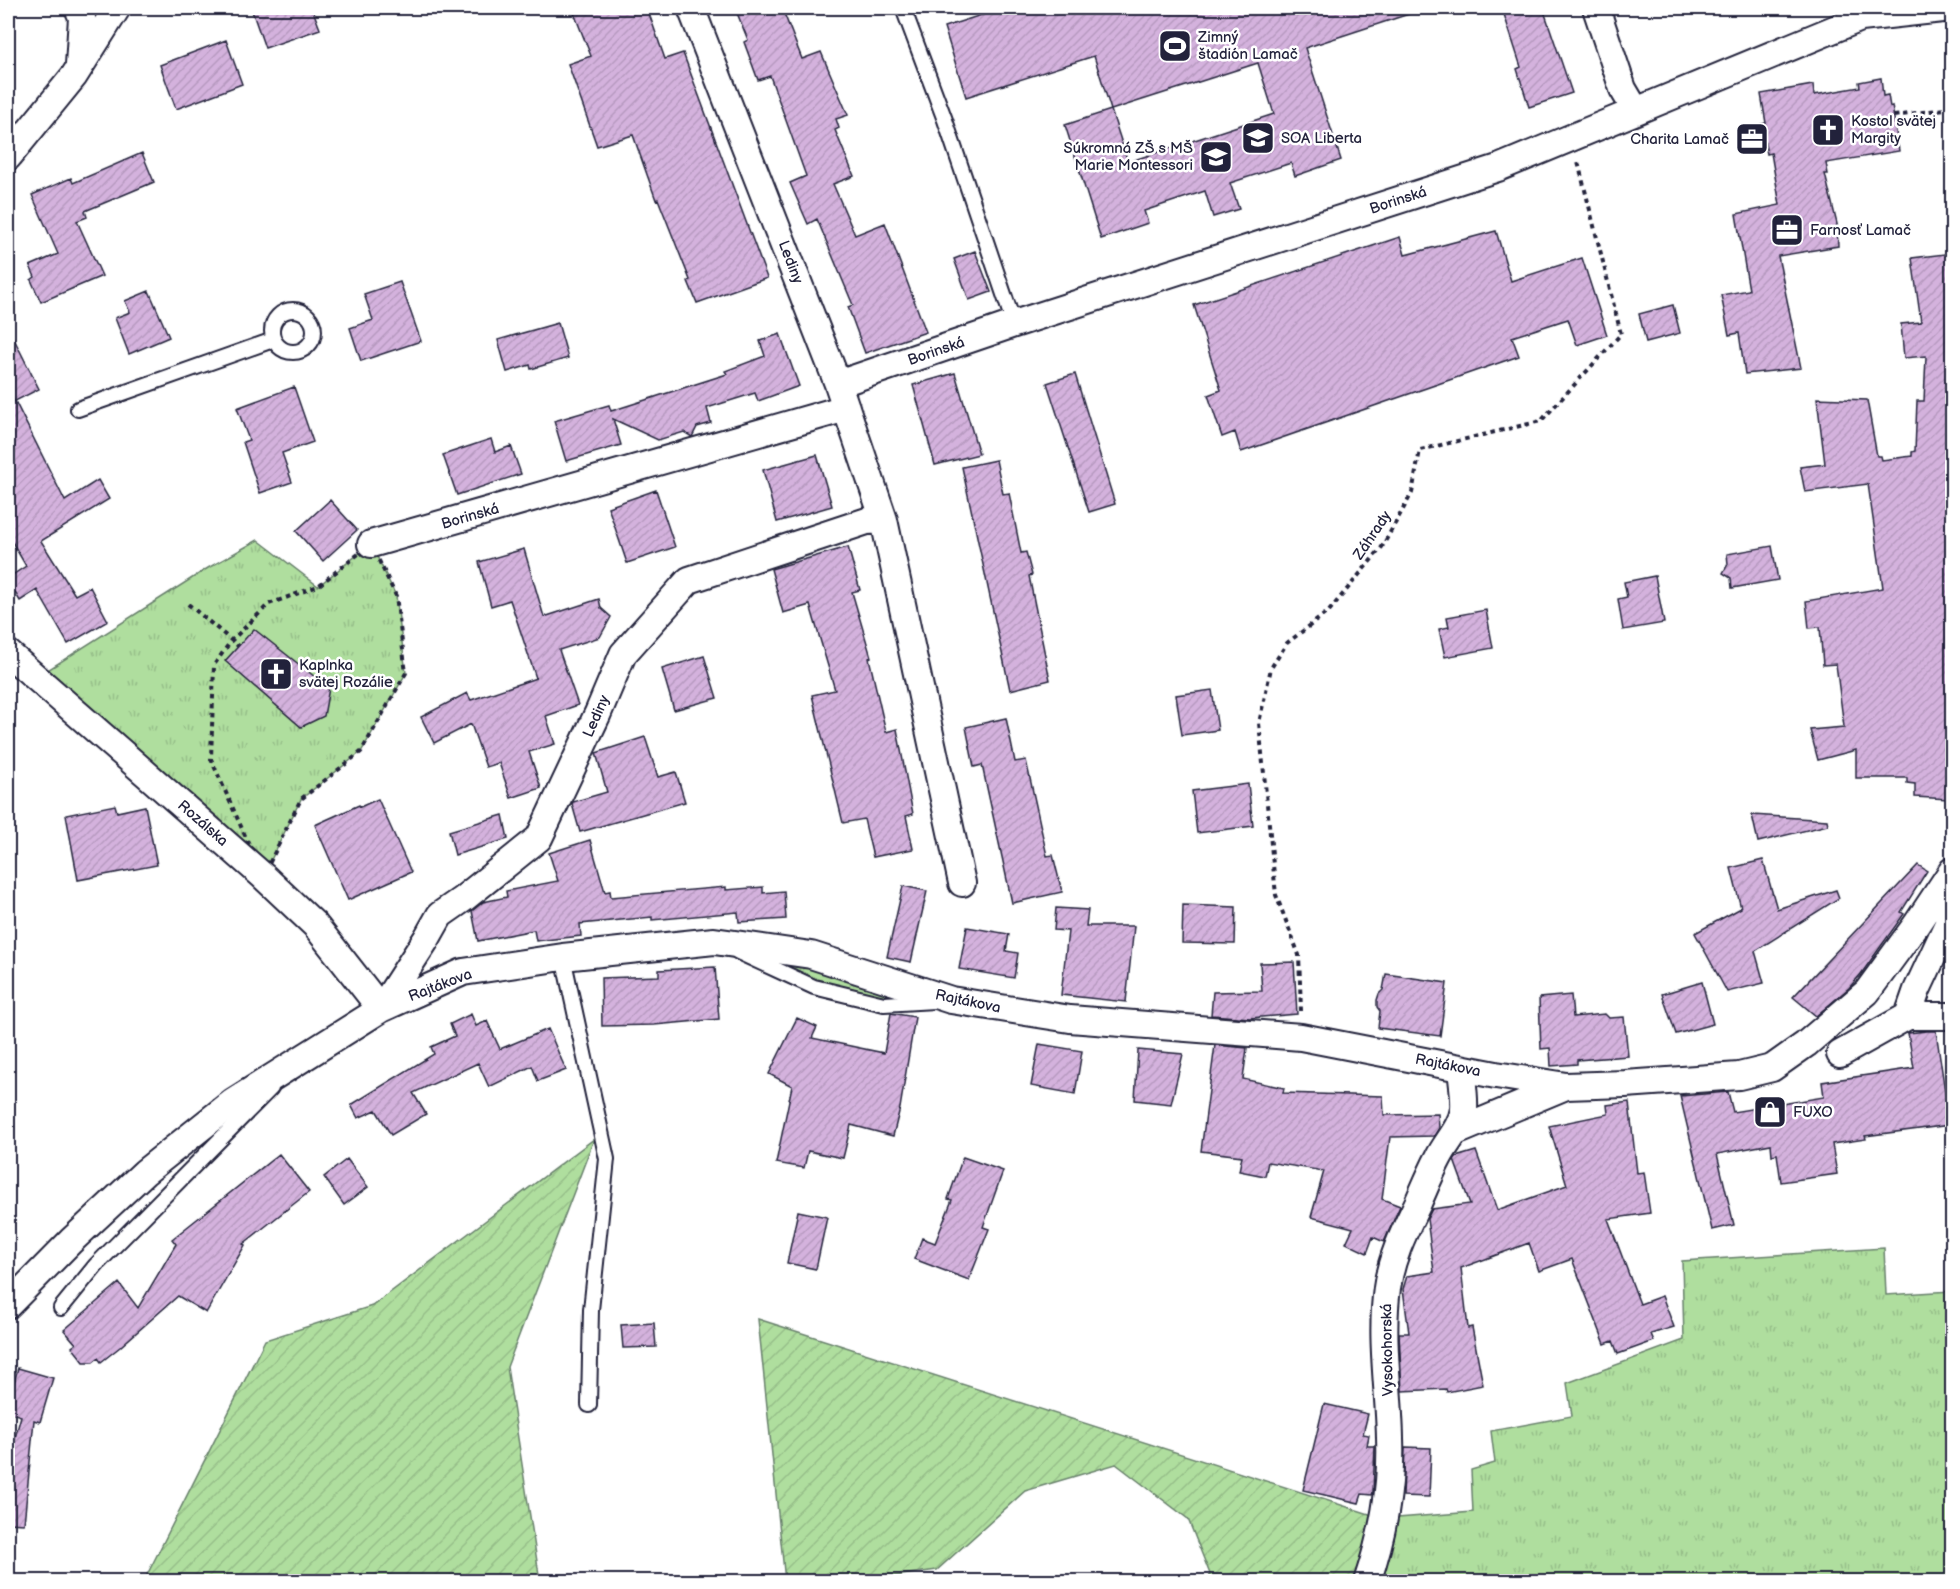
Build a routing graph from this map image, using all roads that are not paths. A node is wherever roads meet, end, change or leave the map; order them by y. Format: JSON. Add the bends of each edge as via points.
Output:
{"nodes":[{"id":1,"x":78,"y":8,"type":"edge"},
{"id":2,"x":691,"y":8,"type":"edge"},
{"id":3,"x":903,"y":8,"type":"edge"},
{"id":4,"x":1596,"y":8,"type":"edge"},
{"id":5,"x":1953,"y":8,"type":"edge"},
{"id":6,"x":113,"y":10,"type":"edge"},
{"id":7,"x":79,"y":65,"type":"junction"},
{"id":8,"x":1636,"y":111,"type":"junction"},
{"id":9,"x":8,"y":157,"type":"edge"},
{"id":10,"x":1014,"y":324,"type":"junction"},
{"id":11,"x":273,"y":340,"type":"dead end"},
{"id":12,"x":842,"y":395,"type":"junction"},
{"id":13,"x":78,"y":409,"type":"dead end"},
{"id":14,"x":884,"y":520,"type":"junction"},
{"id":15,"x":370,"y":544,"type":"road end"},
{"id":16,"x":8,"y":653,"type":"edge"},
{"id":17,"x":1953,"y":871,"type":"edge"},
{"id":18,"x":962,"y":883,"type":"dead end"},
{"id":19,"x":1953,"y":915,"type":"edge"},
{"id":20,"x":563,"y":957,"type":"junction"},
{"id":21,"x":381,"y":1009,"type":"junction"},
{"id":22,"x":1908,"y":1016,"type":"junction"},
{"id":23,"x":1953,"y":1016,"type":"edge"},
{"id":24,"x":1839,"y":1054,"type":"dead end"},
{"id":25,"x":298,"y":1060,"type":"junction"},
{"id":26,"x":1461,"y":1068,"type":"junction"},
{"id":27,"x":1566,"y":1086,"type":"junction"},
{"id":28,"x":1456,"y":1132,"type":"junction"},
{"id":29,"x":8,"y":1305,"type":"edge"},
{"id":30,"x":61,"y":1308,"type":"dead end"},
{"id":31,"x":589,"y":1405,"type":"dead end"},
{"id":32,"x":1367,"y":1581,"type":"edge"}],
"edges":[{"from":1,"to":7,"type":"street","via":[[82,17]]},
{"from":2,"to":12,"type":"street","name":"Lediny"},
{"from":3,"to":10,"type":"lane"},
{"from":4,"to":8,"type":"street","via":[[1623,89]]},
{"from":5,"to":8,"type":"street","name":"Borinská","via":[[1861,18]]},
{"from":6,"to":7,"type":"street"},
{"from":7,"to":9,"type":"street"},
{"from":8,"to":10,"type":"street","name":"Borinská","via":[[1498,168]]},
{"from":10,"to":12,"type":"street","name":"Borinská"},
{"from":11,"to":13,"type":"lane"},
{"from":12,"to":14,"type":"street","name":"Lediny"},
{"from":12,"to":15,"type":"street","name":"Borinská","via":[[820,416]]},
{"from":14,"to":18,"type":"street","name":"Lediny"},
{"from":14,"to":21,"type":"street","name":"Lediny","via":[[867,521],[689,580],[623,654],[539,838],[440,915]]},
{"from":16,"to":21,"type":"street","name":"Rozálska","via":[[315,924]]},
{"from":17,"to":27,"type":"street","name":"Rajtákova","via":[[1867,992],[1772,1068],[1739,1076]]},
{"from":19,"to":22,"type":"street"},
{"from":20,"to":21,"type":"street","name":"Rajtákova","via":[[463,972]]},
{"from":20,"to":26,"type":"street","name":"Rajtákova","via":[[714,940],[811,954],[951,1000],[1070,1019],[1302,1037]]},
{"from":20,"to":31,"type":"lane","via":[[607,1159],[591,1310]]},
{"from":21,"to":25,"type":"street","name":"Rajtákova"},
{"from":22,"to":23,"type":"street"},
{"from":22,"to":24,"type":"street"},
{"from":25,"to":29,"type":"street","name":"Rajtákova","via":[[233,1102],[145,1172]]},
{"from":25,"to":30,"type":"lane","via":[[96,1265]]},
{"from":26,"to":27,"type":"street","name":"Rajtákova"},
{"from":26,"to":28,"type":"street","name":"Vysokohorská","via":[[1464,1109]]},
{"from":27,"to":28,"type":"street"},
{"from":28,"to":32,"type":"street","name":"Vysokohorská","via":[[1440,1155],[1396,1251],[1387,1288],[1390,1473],[1382,1536]]}]}
